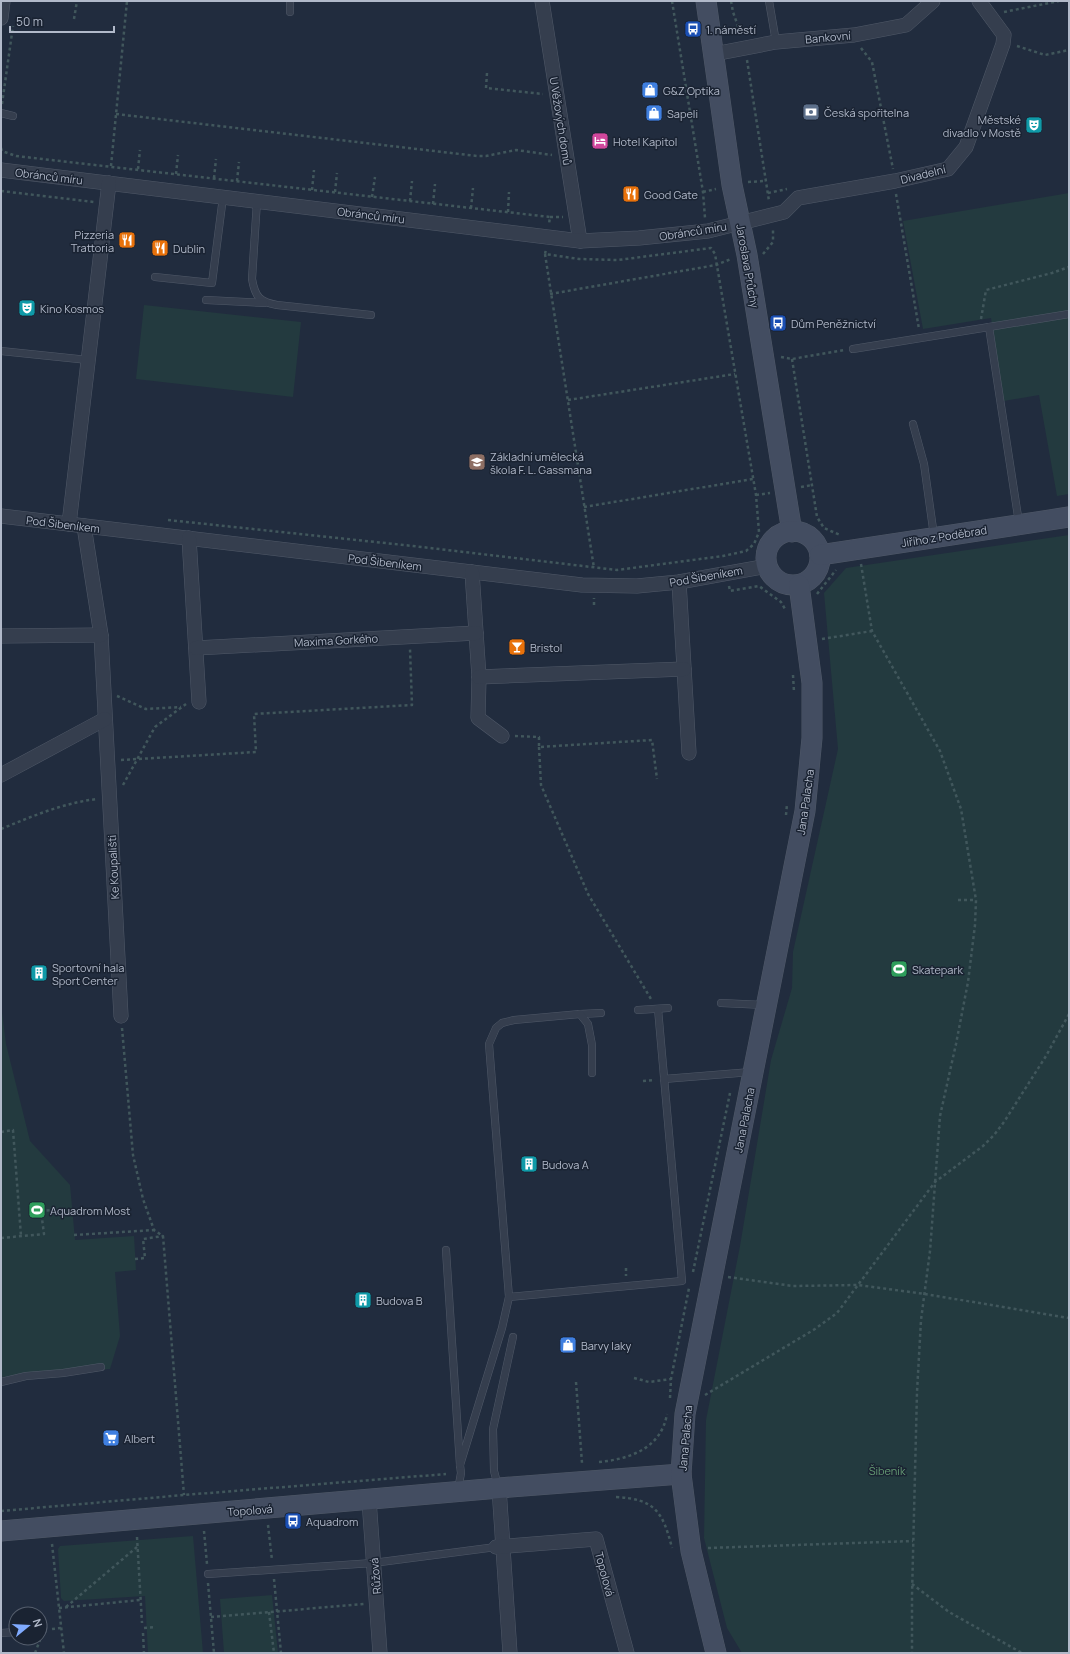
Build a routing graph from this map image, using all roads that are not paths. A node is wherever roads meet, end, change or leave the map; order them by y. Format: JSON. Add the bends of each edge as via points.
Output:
{"nodes":[{"id":1,"x":3,"y":1,"type":"edge"},
{"id":2,"x":290,"y":1,"type":"edge"},
{"id":3,"x":542,"y":1,"type":"edge"},
{"id":4,"x":706,"y":1,"type":"edge"},
{"id":5,"x":769,"y":1,"type":"edge"},
{"id":6,"x":933,"y":1,"type":"edge"},
{"id":7,"x":979,"y":1,"type":"edge"},
{"id":8,"x":290,"y":12,"type":"dead end"},
{"id":9,"x":7,"y":21,"type":"edge"},
{"id":10,"x":776,"y":42,"type":"junction"},
{"id":11,"x":714,"y":54,"type":"junction"},
{"id":12,"x":1,"y":113,"type":"edge"},
{"id":13,"x":14,"y":116,"type":"dead end"},
{"id":14,"x":2,"y":164,"type":"edge"},
{"id":15,"x":109,"y":183,"type":"junction"},
{"id":16,"x":223,"y":197,"type":"junction"},
{"id":17,"x":257,"y":201,"type":"junction"},
{"id":18,"x":741,"y":223,"type":"junction"},
{"id":19,"x":580,"y":241,"type":"junction"},
{"id":20,"x":155,"y":277,"type":"dead end"},
{"id":21,"x":206,"y":300,"type":"dead end"},
{"id":22,"x":264,"y":303,"type":"junction"},
{"id":23,"x":1069,"y":314,"type":"edge"},
{"id":24,"x":371,"y":315,"type":"dead end"},
{"id":25,"x":989,"y":327,"type":"junction"},
{"id":26,"x":853,"y":349,"type":"road end"},
{"id":27,"x":1,"y":351,"type":"edge"},
{"id":28,"x":88,"y":360,"type":"junction"},
{"id":29,"x":913,"y":424,"type":"dead end"},
{"id":30,"x":1,"y":516,"type":"edge"},
{"id":31,"x":1018,"y":516,"type":"junction"},
{"id":32,"x":1069,"y":517,"type":"edge"},
{"id":33,"x":69,"y":524,"type":"junction"},
{"id":34,"x":84,"y":526,"type":"junction"},
{"id":35,"x":792,"y":532,"type":"junction"},
{"id":36,"x":189,"y":538,"type":"junction"},
{"id":37,"x":934,"y":538,"type":"junction"},
{"id":38,"x":820,"y":555,"type":"junction"},
{"id":39,"x":768,"y":566,"type":"junction"},
{"id":40,"x":472,"y":572,"type":"junction"},
{"id":41,"x":679,"y":582,"type":"junction"},
{"id":42,"x":799,"y":585,"type":"junction"},
{"id":43,"x":476,"y":633,"type":"junction"},
{"id":44,"x":101,"y":635,"type":"junction"},
{"id":45,"x":1,"y":636,"type":"edge"},
{"id":46,"x":196,"y":648,"type":"junction"},
{"id":47,"x":684,"y":669,"type":"junction"},
{"id":48,"x":479,"y":677,"type":"junction"},
{"id":49,"x":199,"y":698,"type":"road end"},
{"id":50,"x":105,"y":719,"type":"junction"},
{"id":51,"x":502,"y":736,"type":"road end"},
{"id":52,"x":689,"y":753,"type":"dead end"},
{"id":53,"x":1,"y":775,"type":"edge"},
{"id":54,"x":721,"y":1003,"type":"dead end"},
{"id":55,"x":766,"y":1006,"type":"junction"},
{"id":56,"x":668,"y":1008,"type":"dead end"},
{"id":57,"x":658,"y":1009,"type":"junction"},
{"id":58,"x":638,"y":1010,"type":"dead end"},
{"id":59,"x":601,"y":1012,"type":"dead end"},
{"id":60,"x":580,"y":1014,"type":"junction"},
{"id":61,"x":121,"y":1016,"type":"road end"},
{"id":62,"x":744,"y":1072,"type":"junction"},
{"id":63,"x":592,"y":1073,"type":"dead end"},
{"id":64,"x":664,"y":1079,"type":"junction"},
{"id":65,"x":446,"y":1250,"type":"dead end"},
{"id":66,"x":509,"y":1298,"type":"junction"},
{"id":67,"x":513,"y":1337,"type":"dead end"},
{"id":68,"x":101,"y":1367,"type":"dead end"},
{"id":69,"x":1,"y":1382,"type":"edge"},
{"id":70,"x":460,"y":1465,"type":"junction"},
{"id":71,"x":681,"y":1474,"type":"junction"},
{"id":72,"x":459,"y":1482,"type":"junction"},
{"id":73,"x":498,"y":1488,"type":"junction"},
{"id":74,"x":369,"y":1500,"type":"junction"},
{"id":75,"x":1,"y":1531,"type":"edge"},
{"id":76,"x":500,"y":1547,"type":"junction"},
{"id":77,"x":373,"y":1563,"type":"junction"},
{"id":78,"x":208,"y":1574,"type":"road end"},
{"id":79,"x":380,"y":1653,"type":"edge"},
{"id":80,"x":510,"y":1653,"type":"edge"},
{"id":81,"x":627,"y":1653,"type":"edge"},
{"id":82,"x":716,"y":1653,"type":"edge"}],
"edges":[{"from":1,"to":9,"type":"street"},
{"from":2,"to":8,"type":"lane"},
{"from":3,"to":19,"type":"street","name":"U Věžových domů"},
{"from":4,"to":11,"type":"street","name":"Jaroslava Průchy"},
{"from":5,"to":10,"type":"lane"},
{"from":6,"to":10,"type":"street","name":"Bankovní","via":[[906,24],[857,40]]},
{"from":7,"to":18,"type":"street","name":"Divadelní","via":[[1004,35],[1004,44],[966,147],[948,169],[798,198],[784,212]]},
{"from":10,"to":11,"type":"street","name":"Bankovní"},
{"from":11,"to":18,"type":"street","name":"Jaroslava Průchy","via":[[732,186]]},
{"from":12,"to":13,"type":"lane"},
{"from":14,"to":15,"type":"street","name":"Obránců míru"},
{"from":15,"to":16,"type":"street","name":"Obránců míru"},
{"from":15,"to":28,"type":"street"},
{"from":16,"to":17,"type":"street","name":"Obránců míru"},
{"from":16,"to":20,"type":"lane","via":[[212,283]]},
{"from":17,"to":19,"type":"street","name":"Obránců míru"},
{"from":17,"to":22,"type":"lane","via":[[252,279],[253,288]]},
{"from":18,"to":19,"type":"street","name":"Obránců míru","via":[[708,231]]},
{"from":18,"to":35,"type":"street","name":"Jaroslava Průchy"},
{"from":21,"to":22,"type":"lane"},
{"from":22,"to":24,"type":"lane"},
{"from":23,"to":25,"type":"lane"},
{"from":25,"to":26,"type":"lane"},
{"from":25,"to":31,"type":"lane"},
{"from":27,"to":28,"type":"lane"},
{"from":28,"to":33,"type":"street"},
{"from":29,"to":37,"type":"lane","via":[[924,464]]},
{"from":30,"to":33,"type":"street","name":"Pod Šibeníkem"},
{"from":31,"to":32,"type":"street","name":"Jiřího z Poděbrad"},
{"from":31,"to":37,"type":"street","name":"Jiřího z Poděbrad"},
{"from":33,"to":34,"type":"street","name":"Pod Šibeníkem"},
{"from":34,"to":36,"type":"street","name":"Pod Šibeníkem"},
{"from":34,"to":44,"type":"street","name":"Ke Koupališti"},
{"from":35,"to":38,"type":"street","via":[[808,536],[818,548]]},
{"from":35,"to":39,"type":"street","via":[[784,533],[772,543],[768,550]]},
{"from":36,"to":40,"type":"street","name":"Pod Šibeníkem"},
{"from":36,"to":46,"type":"street"},
{"from":37,"to":38,"type":"street","name":"Jiřího z Poděbrad"},
{"from":38,"to":42,"type":"street","via":[[820,563],[813,577]]},
{"from":39,"to":41,"type":"street","name":"Pod Šibeníkem"},
{"from":39,"to":42,"type":"street","via":[[774,576],[783,583]]},
{"from":40,"to":41,"type":"street","name":"Pod Šibeníkem","via":[[582,585],[636,586]]},
{"from":40,"to":43,"type":"street"},
{"from":41,"to":47,"type":"street"},
{"from":42,"to":55,"type":"street","name":"Jana Palacha","via":[[812,682],[812,738],[805,811]]},
{"from":43,"to":46,"type":"street","name":"Maxima Gorkého"},
{"from":43,"to":48,"type":"street"},
{"from":44,"to":45,"type":"street"},
{"from":44,"to":50,"type":"street","name":"Ke Koupališti"},
{"from":46,"to":49,"type":"street"},
{"from":47,"to":48,"type":"street"},
{"from":47,"to":52,"type":"street"},
{"from":48,"to":51,"type":"street","via":[[478,718]]},
{"from":50,"to":53,"type":"street"},
{"from":50,"to":61,"type":"street","name":"Ke Koupališti"},
{"from":54,"to":55,"type":"lane"},
{"from":55,"to":62,"type":"street","name":"Jana Palacha"},
{"from":56,"to":57,"type":"lane"},
{"from":57,"to":58,"type":"lane"},
{"from":57,"to":64,"type":"lane"},
{"from":59,"to":60,"type":"lane"},
{"from":60,"to":63,"type":"lane","via":[[588,1024],[592,1044]]},
{"from":60,"to":66,"type":"lane","via":[[502,1023],[496,1028],[489,1044]]},
{"from":62,"to":64,"type":"lane"},
{"from":62,"to":71,"type":"street","name":"Jana Palacha","via":[[685,1414]]},
{"from":64,"to":66,"type":"lane","via":[[682,1281]]},
{"from":65,"to":70,"type":"lane"},
{"from":66,"to":70,"type":"lane"},
{"from":67,"to":73,"type":"lane","via":[[493,1429],[494,1471]]},
{"from":68,"to":69,"type":"lane","via":[[26,1376]]},
{"from":70,"to":72,"type":"lane"},
{"from":71,"to":73,"type":"street","name":"Topolová"},
{"from":71,"to":82,"type":"street","name":"Jana Palacha","via":[[691,1551]]},
{"from":72,"to":73,"type":"street","name":"Topolová"},
{"from":72,"to":74,"type":"street","name":"Topolová"},
{"from":73,"to":76,"type":"street"},
{"from":74,"to":75,"type":"street","name":"Topolová"},
{"from":74,"to":77,"type":"street","name":"Růžová"},
{"from":76,"to":77,"type":"lane"},
{"from":76,"to":80,"type":"street"},
{"from":76,"to":81,"type":"street","name":"Topolová","via":[[596,1539]]},
{"from":77,"to":78,"type":"lane"},
{"from":77,"to":79,"type":"street","name":"Růžová"}]}
